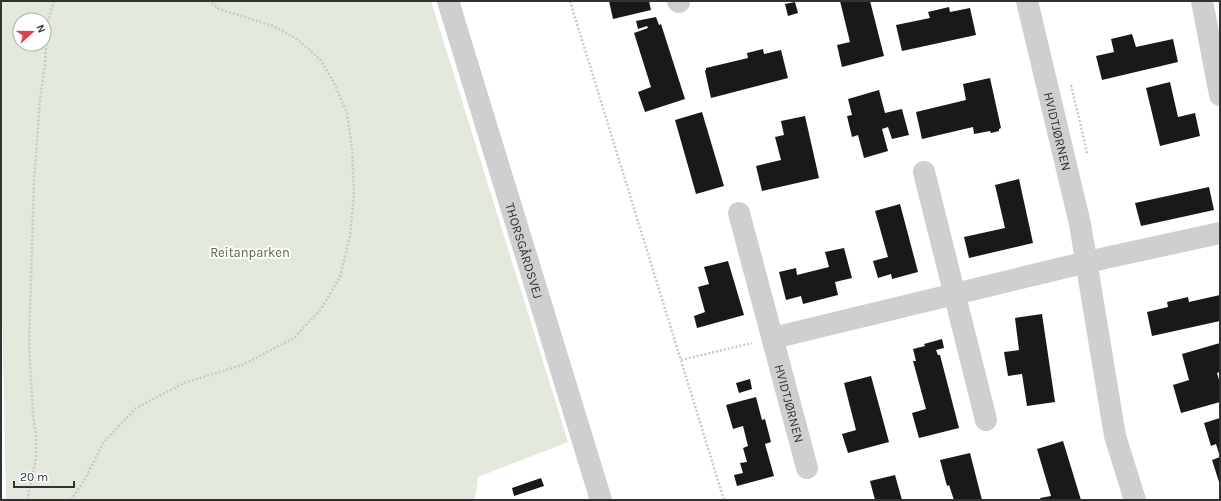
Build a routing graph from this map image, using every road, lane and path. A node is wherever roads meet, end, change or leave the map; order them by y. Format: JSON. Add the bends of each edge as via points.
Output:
{"nodes":[{"id":1,"x":54,"y":1,"type":"edge"},
{"id":2,"x":209,"y":1,"type":"edge"},
{"id":3,"x":448,"y":1,"type":"edge"},
{"id":4,"x":570,"y":1,"type":"edge"},
{"id":5,"x":1027,"y":1,"type":"edge"},
{"id":6,"x":1202,"y":1,"type":"edge"},
{"id":7,"x":1220,"y":95,"type":"edge"},
{"id":8,"x":924,"y":172,"type":"dead end"},
{"id":9,"x":739,"y":213,"type":"dead end"},
{"id":10,"x":1220,"y":233,"type":"edge"},
{"id":11,"x":1086,"y":262,"type":"junction"},
{"id":12,"x":954,"y":294,"type":"junction"},
{"id":13,"x":773,"y":338,"type":"junction"},
{"id":14,"x":681,"y":360,"type":"junction"},
{"id":15,"x":986,"y":420,"type":"dead end"},
{"id":16,"x":807,"y":468,"type":"dead end"},
{"id":17,"x":27,"y":500,"type":"edge"},
{"id":18,"x":72,"y":500,"type":"edge"},
{"id":19,"x":601,"y":500,"type":"edge"},
{"id":20,"x":724,"y":500,"type":"edge"},
{"id":21,"x":1135,"y":500,"type":"edge"}],
"edges":[{"from":1,"to":17,"type":"path","via":[[47,24],[34,195],[30,343],[36,459]]},
{"from":2,"to":18,"type":"path","via":[[220,9],[273,26],[297,39],[320,59],[334,81],[347,113],[354,193],[350,236],[340,277],[321,309],[294,338],[242,365],[184,383],[136,408],[103,443]]},
{"from":3,"to":19,"type":"street","name":"THORSGÅRDSVEJ"},
{"from":4,"to":14,"type":"path"},
{"from":5,"to":11,"type":"street","name":"HVIDTJØRNEN","via":[[1080,224]]},
{"from":6,"to":7,"type":"street"},
{"from":8,"to":12,"type":"street"},
{"from":9,"to":13,"type":"street","name":"HVIDTJØRNEN"},
{"from":10,"to":11,"type":"street"},
{"from":11,"to":12,"type":"street"},
{"from":11,"to":21,"type":"street","name":"HVIDTJØRNEN","via":[[1115,436]]},
{"from":12,"to":13,"type":"street"},
{"from":12,"to":15,"type":"street"},
{"from":13,"to":14,"type":"path"},
{"from":13,"to":16,"type":"street","name":"HVIDTJØRNEN"},
{"from":14,"to":20,"type":"path"}]}
